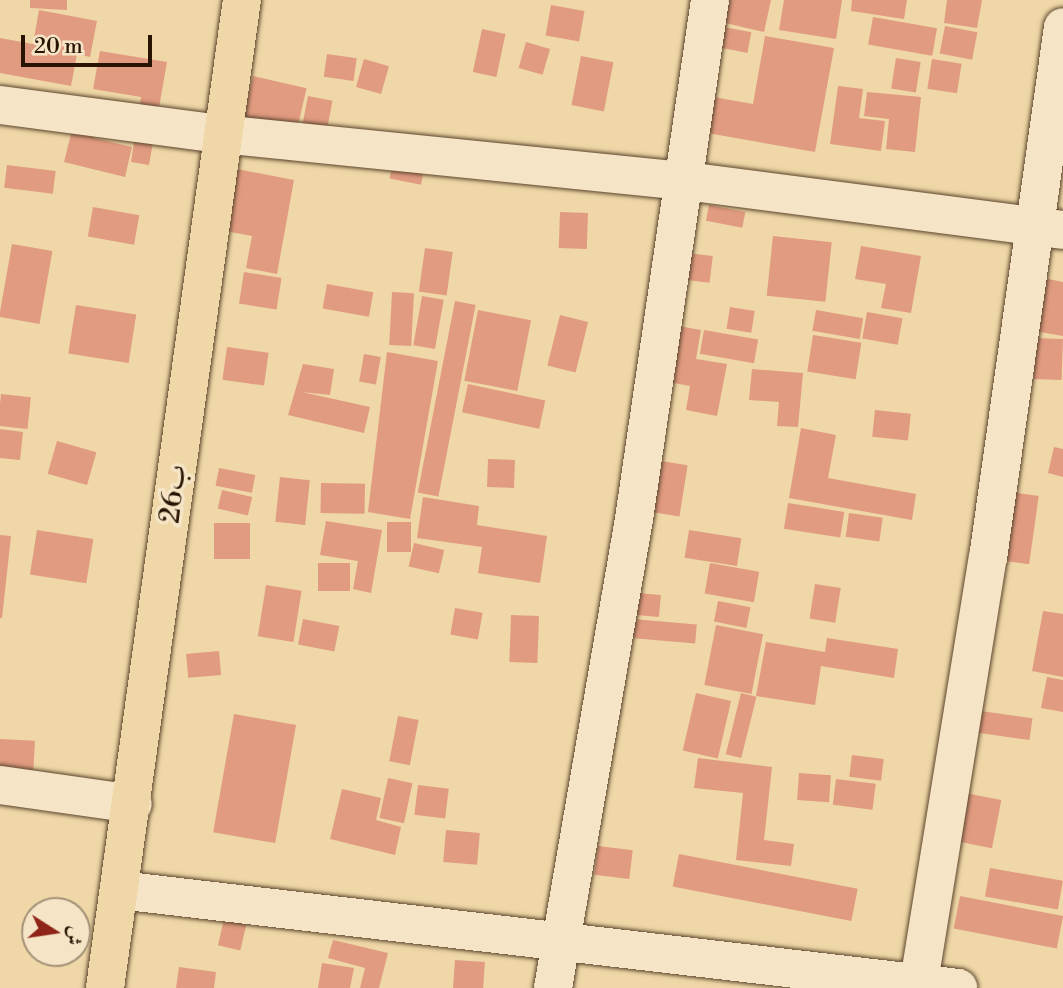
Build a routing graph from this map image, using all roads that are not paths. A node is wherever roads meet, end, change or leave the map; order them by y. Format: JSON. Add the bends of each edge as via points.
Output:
{"nodes":[{"id":1,"x":242,"y":0,"type":"edge"},
{"id":2,"x":710,"y":0,"type":"edge"},
{"id":3,"x":1063,"y":27,"type":"edge"},
{"id":4,"x":0,"y":105,"type":"edge"},
{"id":5,"x":221,"y":134,"type":"junction"},
{"id":6,"x":685,"y":181,"type":"junction"},
{"id":7,"x":1050,"y":229,"type":"edge"},
{"id":8,"x":0,"y":785,"type":"edge"},
{"id":9,"x":133,"y":804,"type":"junction"},
{"id":10,"x":119,"y":890,"type":"junction"},
{"id":11,"x":560,"y":940,"type":"junction"},
{"id":12,"x":918,"y":985,"type":"edge"},
{"id":13,"x":105,"y":988,"type":"edge"},
{"id":14,"x":553,"y":988,"type":"edge"},
{"id":15,"x":958,"y":988,"type":"edge"}],
"edges":[{"from":1,"to":5,"type":"highway","name":"26ب"},
{"from":2,"to":6,"type":"street"},
{"from":3,"to":7,"type":"street"},
{"from":4,"to":5,"type":"street"},
{"from":5,"to":6,"type":"street"},
{"from":5,"to":9,"type":"highway","name":"26ب"},
{"from":6,"to":7,"type":"street"},
{"from":6,"to":11,"type":"street"},
{"from":7,"to":12,"type":"street"},
{"from":8,"to":9,"type":"street"},
{"from":9,"to":10,"type":"highway","name":"26ب"},
{"from":10,"to":11,"type":"street"},
{"from":10,"to":13,"type":"highway","name":"26ب"},
{"from":11,"to":12,"type":"street"},
{"from":11,"to":14,"type":"street"},
{"from":12,"to":15,"type":"street"}]}
